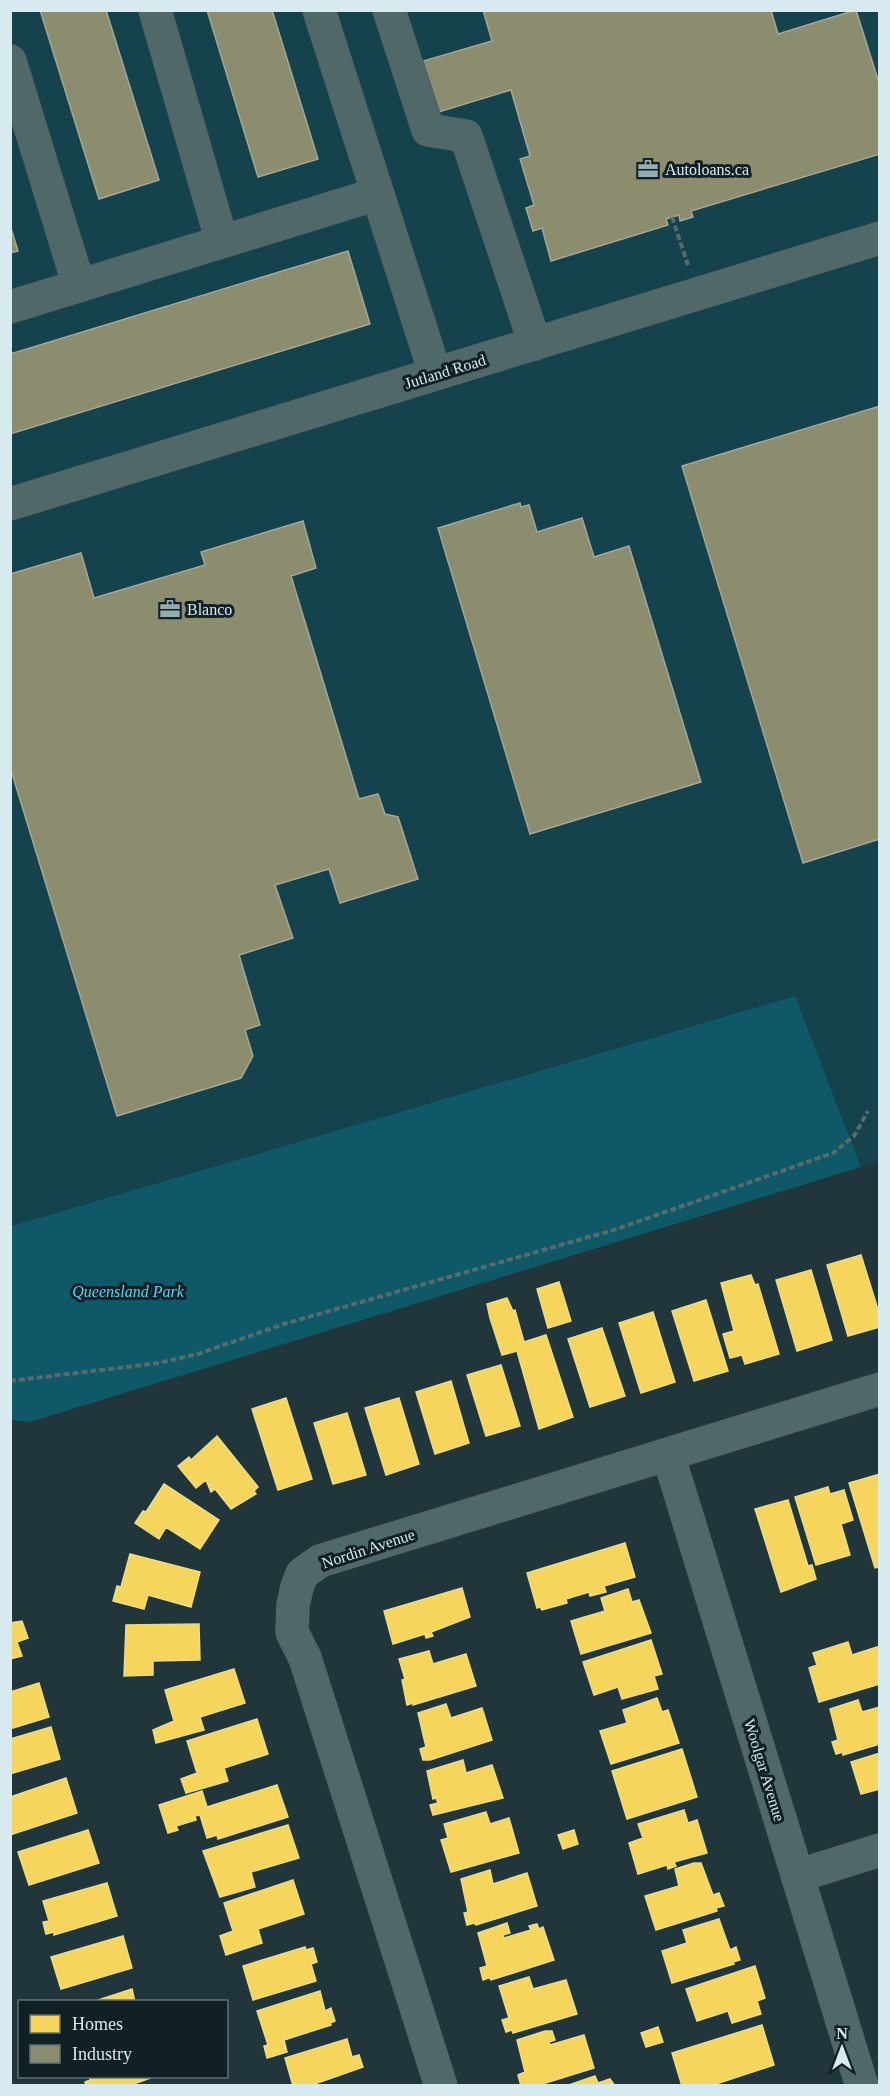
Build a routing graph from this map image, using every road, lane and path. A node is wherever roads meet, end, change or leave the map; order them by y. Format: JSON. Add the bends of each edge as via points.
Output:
{"nodes":[{"id":1,"x":155,"y":10,"type":"edge"},
{"id":2,"x":319,"y":10,"type":"edge"},
{"id":3,"x":389,"y":10,"type":"edge"},
{"id":4,"x":10,"y":62,"type":"edge"},
{"id":5,"x":377,"y":194,"type":"junction"},
{"id":6,"x":672,"y":217,"type":"dead end"},
{"id":7,"x":879,"y":238,"type":"edge"},
{"id":8,"x":222,"y":242,"type":"junction"},
{"id":9,"x":79,"y":286,"type":"junction"},
{"id":10,"x":697,"y":295,"type":"junction"},
{"id":11,"x":10,"y":307,"type":"edge"},
{"id":12,"x":535,"y":344,"type":"junction"},
{"id":13,"x":435,"y":373,"type":"junction"},
{"id":14,"x":10,"y":504,"type":"edge"},
{"id":15,"x":868,"y":1111,"type":"dead end"},
{"id":16,"x":10,"y":1381,"type":"edge"},
{"id":17,"x":879,"y":1389,"type":"edge"},
{"id":18,"x":668,"y":1454,"type":"junction"},
{"id":19,"x":879,"y":1850,"type":"edge"},
{"id":20,"x":797,"y":1876,"type":"junction"},
{"id":21,"x":879,"y":2082,"type":"edge"},
{"id":22,"x":441,"y":2085,"type":"edge"},
{"id":23,"x":862,"y":2085,"type":"edge"},
{"id":24,"x":869,"y":2085,"type":"edge"}],
"edges":[{"from":1,"to":8,"type":"street"},
{"from":2,"to":5,"type":"street"},
{"from":3,"to":12,"type":"street","via":[[428,130],[466,136]]},
{"from":4,"to":9,"type":"street"},
{"from":5,"to":8,"type":"street"},
{"from":5,"to":13,"type":"street"},
{"from":6,"to":10,"type":"path"},
{"from":7,"to":10,"type":"street","name":"Jutland Road"},
{"from":8,"to":9,"type":"street"},
{"from":9,"to":11,"type":"street"},
{"from":10,"to":12,"type":"street","name":"Jutland Road"},
{"from":12,"to":13,"type":"street","name":"Jutland Road"},
{"from":13,"to":14,"type":"street","name":"Jutland Road"},
{"from":15,"to":16,"type":"path","via":[[854,1136],[832,1154],[617,1229],[284,1324],[198,1354],[159,1363]]},
{"from":17,"to":18,"type":"street","name":"Nordin Avenue"},
{"from":18,"to":20,"type":"street","name":"Woolgar Avenue"},
{"from":18,"to":22,"type":"street","name":"Nordin Avenue","via":[[320,1561],[302,1574],[297,1587],[292,1632],[305,1658]]},
{"from":19,"to":20,"type":"street"},
{"from":20,"to":23,"type":"street","name":"Woolgar Avenue"},
{"from":21,"to":24,"type":"street"}]}
